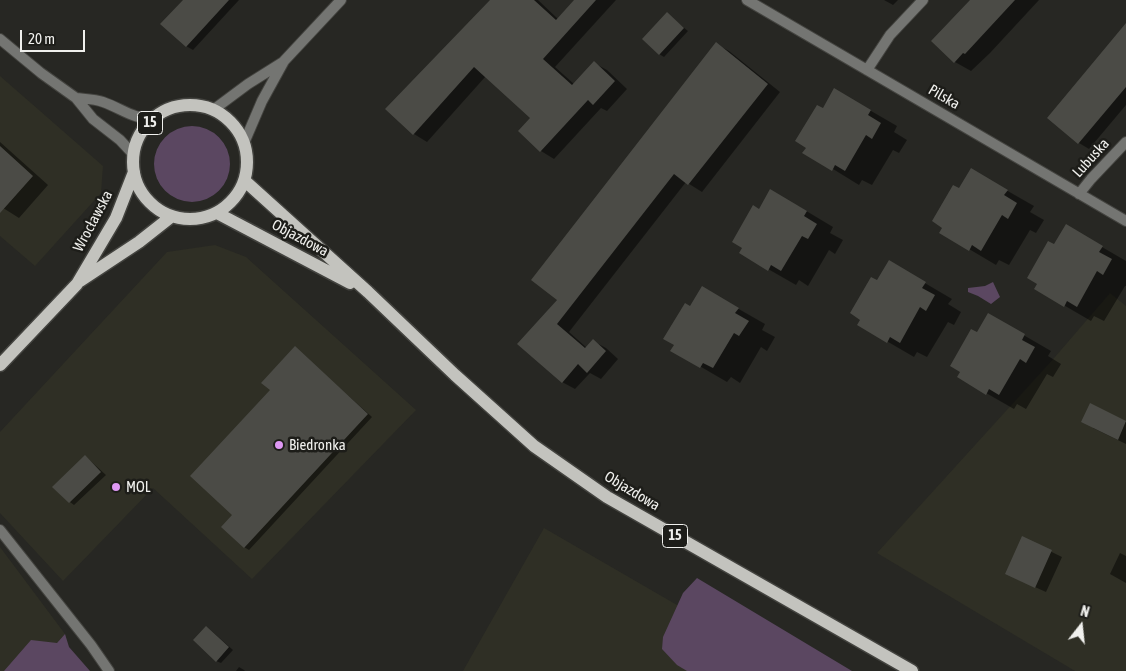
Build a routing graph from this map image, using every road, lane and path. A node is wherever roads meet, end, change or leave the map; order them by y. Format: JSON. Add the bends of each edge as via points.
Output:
{"nodes":[{"id":1,"x":341,"y":0,"type":"edge"},
{"id":2,"x":747,"y":0,"type":"edge"},
{"id":3,"x":923,"y":0,"type":"edge"},
{"id":4,"x":0,"y":39,"type":"edge"},
{"id":5,"x":284,"y":62,"type":"junction"},
{"id":6,"x":867,"y":70,"type":"junction"},
{"id":7,"x":76,"y":98,"type":"junction"},
{"id":8,"x":213,"y":110,"type":"junction"},
{"id":9,"x":155,"y":119,"type":"junction"},
{"id":10,"x":1126,"y":142,"type":"edge"},
{"id":11,"x":244,"y":143,"type":"junction"},
{"id":12,"x":134,"y":155,"type":"junction"},
{"id":13,"x":134,"y":172,"type":"junction"},
{"id":14,"x":244,"y":181,"type":"junction"},
{"id":15,"x":1080,"y":194,"type":"junction"},
{"id":16,"x":217,"y":213,"type":"junction"},
{"id":17,"x":172,"y":216,"type":"junction"},
{"id":18,"x":1126,"y":221,"type":"edge"},
{"id":19,"x":77,"y":284,"type":"junction"},
{"id":20,"x":368,"y":292,"type":"junction"},
{"id":21,"x":0,"y":365,"type":"edge"},
{"id":22,"x":0,"y":530,"type":"edge"},
{"id":23,"x":109,"y":671,"type":"edge"},
{"id":24,"x":912,"y":671,"type":"edge"}],
"edges":[{"from":1,"to":5,"type":"street"},
{"from":2,"to":6,"type":"street","name":"Pilska"},
{"from":3,"to":6,"type":"street","via":[[890,34]]},
{"from":4,"to":7,"type":"street"},
{"from":5,"to":8,"type":"street"},
{"from":5,"to":11,"type":"street"},
{"from":6,"to":15,"type":"street","name":"Pilska"},
{"from":7,"to":9,"type":"street","via":[[104,102],[134,117]]},
{"from":7,"to":12,"type":"street"},
{"from":8,"to":9,"type":"main road","number":"15","via":[[180,106]]},
{"from":8,"to":11,"type":"main road","number":"15","via":[[232,123]]},
{"from":9,"to":12,"type":"main road","number":"15","via":[[138,139]]},
{"from":10,"to":15,"type":"street","name":"Lubuska"},
{"from":11,"to":14,"type":"main road","number":"15","via":[[248,162]]},
{"from":12,"to":13,"type":"main road","number":"15"},
{"from":13,"to":17,"type":"main road","number":"15","via":[[147,200]]},
{"from":13,"to":19,"type":"main road","name":"Wrocławska","number":"15","via":[[116,218]]},
{"from":14,"to":16,"type":"main road","number":"15","via":[[234,200]]},
{"from":14,"to":20,"type":"main road","name":"Objazdowa","number":"15"},
{"from":15,"to":18,"type":"street","name":"Pilska"},
{"from":16,"to":17,"type":"main road","number":"15","via":[[187,220]]},
{"from":16,"to":20,"type":"main road","name":"Objazdowa","number":"15"},
{"from":17,"to":19,"type":"main road","name":"Wrocławska","number":"15","via":[[140,242]]},
{"from":19,"to":21,"type":"main road","name":"Wrocławska","number":"15"},
{"from":20,"to":24,"type":"main road","name":"Objazdowa","number":"15","via":[[534,446],[608,497]]},
{"from":22,"to":23,"type":"street"}]}
